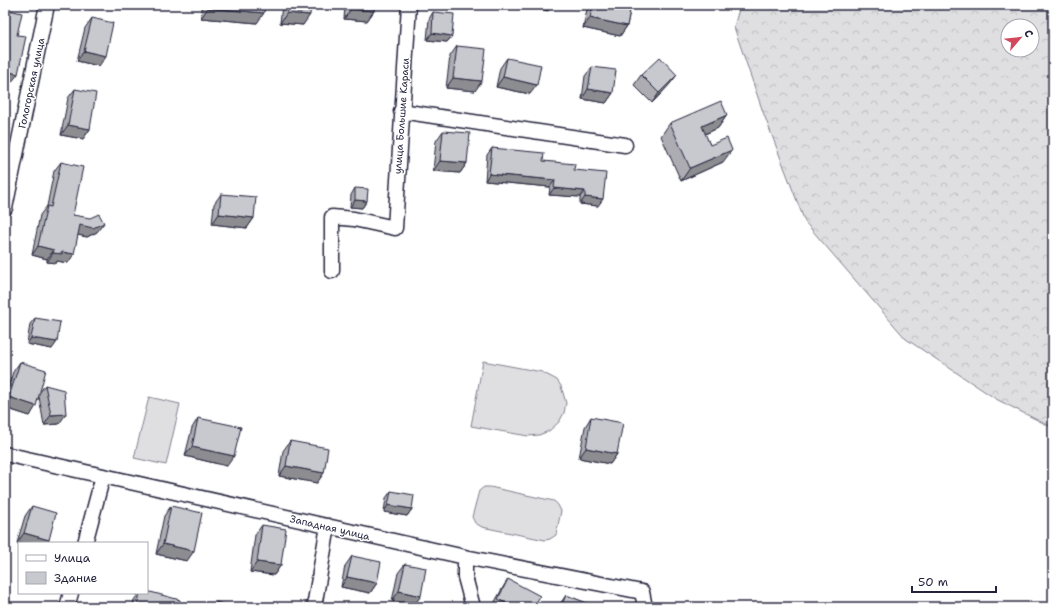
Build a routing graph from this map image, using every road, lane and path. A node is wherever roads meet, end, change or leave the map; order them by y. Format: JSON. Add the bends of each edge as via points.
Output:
{"nodes":[{"id":1,"x":47,"y":5,"type":"edge"},
{"id":2,"x":409,"y":5,"type":"edge"},
{"id":3,"x":401,"y":111,"type":"junction"},
{"id":4,"x":625,"y":145,"type":"dead end"},
{"id":5,"x":5,"y":208,"type":"edge"},
{"id":6,"x":332,"y":271,"type":"dead end"},
{"id":7,"x":5,"y":454,"type":"edge"},
{"id":8,"x":103,"y":476,"type":"junction"},
{"id":9,"x":328,"y":526,"type":"junction"},
{"id":10,"x":85,"y":542,"type":"edge"},
{"id":11,"x":465,"y":557,"type":"junction"},
{"id":12,"x":71,"y":594,"type":"edge"},
{"id":13,"x":67,"y":607,"type":"edge"},
{"id":14,"x":314,"y":607,"type":"edge"},
{"id":15,"x":473,"y":607,"type":"edge"},
{"id":16,"x":645,"y":607,"type":"edge"}],
"edges":[{"from":1,"to":5,"type":"street","name":"Гологорская улица"},
{"from":2,"to":3,"type":"street","name":"улица Большие Караси"},
{"from":3,"to":4,"type":"street"},
{"from":3,"to":6,"type":"street","name":"улица Большие Караси","via":[[395,228],[332,217]]},
{"from":7,"to":8,"type":"street","name":"Западная улица"},
{"from":8,"to":9,"type":"street","name":"Западная улица"},
{"from":8,"to":10,"type":"street"},
{"from":9,"to":11,"type":"street","name":"Западная улица"},
{"from":9,"to":14,"type":"street"},
{"from":11,"to":15,"type":"street","via":[[465,577]]},
{"from":11,"to":16,"type":"street","name":"Западная улица","via":[[642,592]]},
{"from":12,"to":13,"type":"street"}]}
